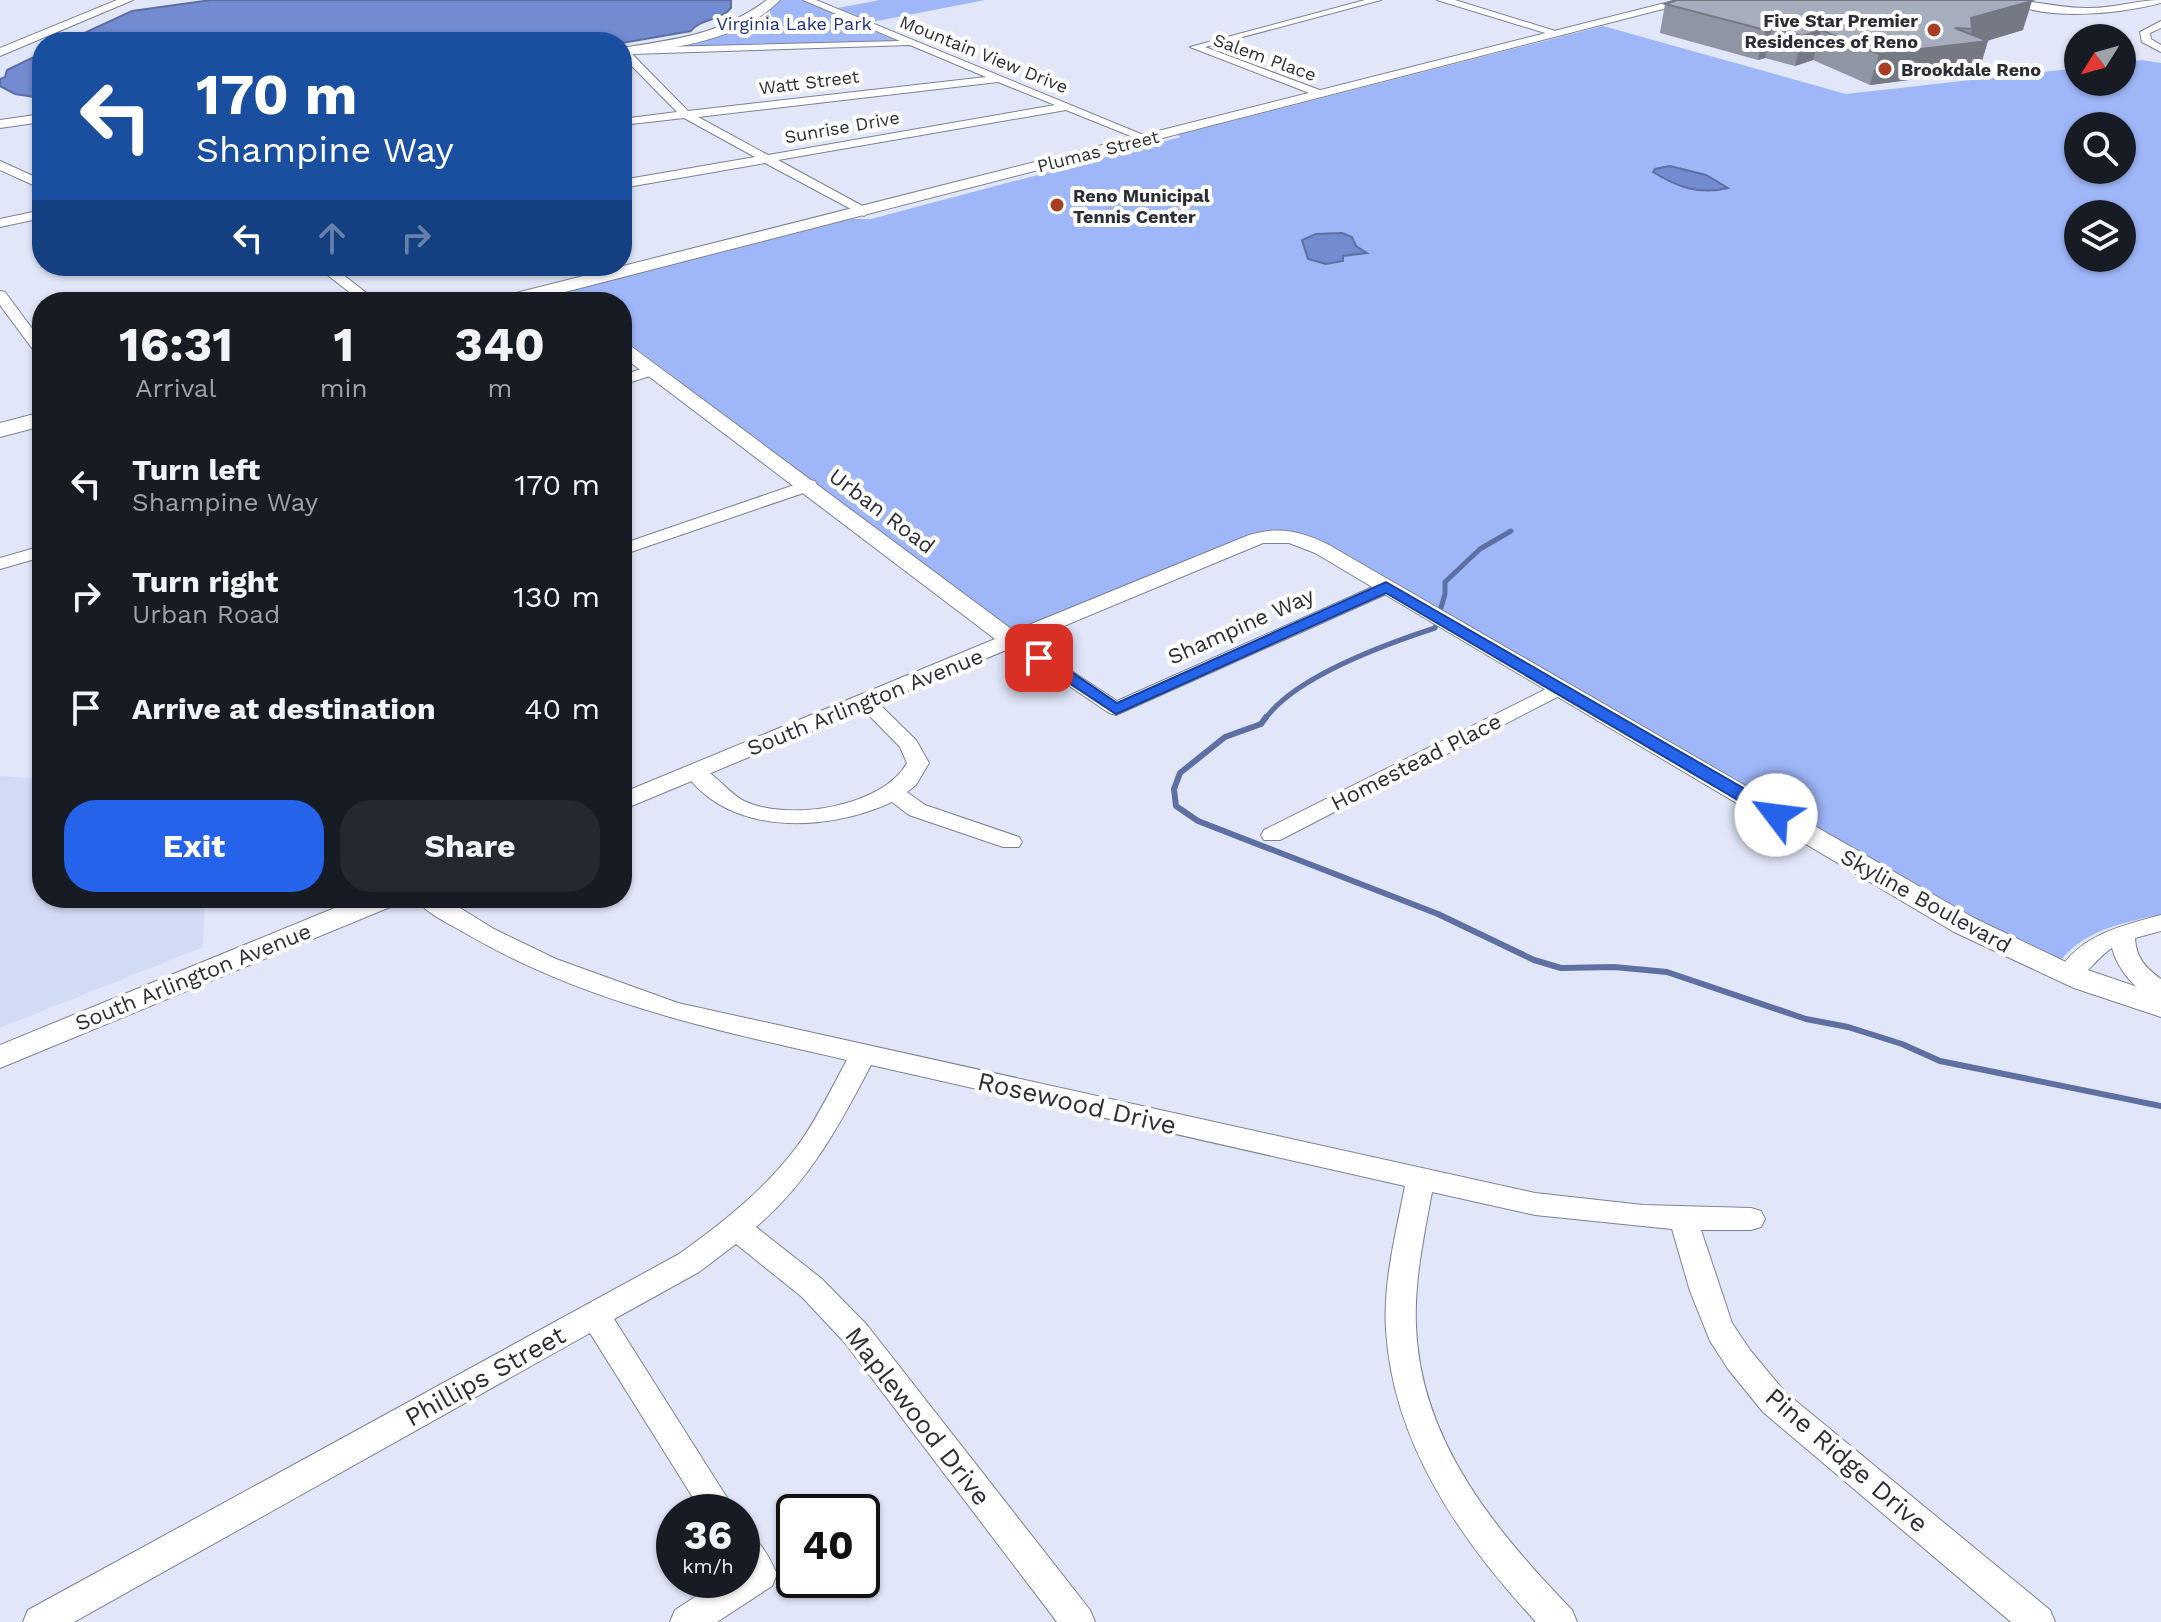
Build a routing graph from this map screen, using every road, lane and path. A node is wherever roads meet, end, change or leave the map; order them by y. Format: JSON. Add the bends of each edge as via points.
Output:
{"nodes":[{"id":1,"x":127,"y":0,"type":"edge"},
{"id":2,"x":774,"y":0,"type":"edge"},
{"id":3,"x":808,"y":0,"type":"edge"},
{"id":4,"x":1376,"y":0,"type":"edge"},
{"id":5,"x":1443,"y":0,"type":"edge"},
{"id":6,"x":1692,"y":0,"type":"edge"},
{"id":7,"x":2010,"y":0,"type":"edge"},
{"id":8,"x":2100,"y":0,"type":"edge"},
{"id":9,"x":2161,"y":0,"type":"edge"},
{"id":10,"x":2132,"y":3,"type":"edge"},
{"id":11,"x":2161,"y":14,"type":"edge"},
{"id":12,"x":2161,"y":24,"type":"edge"},
{"id":13,"x":49,"y":32,"type":"edge"},
{"id":14,"x":1559,"y":34,"type":"junction"},
{"id":15,"x":32,"y":39,"type":"edge"},
{"id":16,"x":916,"y":44,"type":"junction"},
{"id":17,"x":2161,"y":49,"type":"edge"},
{"id":18,"x":632,"y":50,"type":"edge"},
{"id":19,"x":0,"y":52,"type":"edge"},
{"id":20,"x":632,"y":52,"type":"edge"},
{"id":21,"x":632,"y":61,"type":"edge"},
{"id":22,"x":1001,"y":78,"type":"junction"},
{"id":23,"x":1321,"y":94,"type":"junction"},
{"id":24,"x":1069,"y":106,"type":"junction"},
{"id":25,"x":685,"y":114,"type":"junction"},
{"id":26,"x":32,"y":119,"type":"edge"},
{"id":27,"x":632,"y":121,"type":"edge"},
{"id":28,"x":0,"y":124,"type":"edge"},
{"id":29,"x":1147,"y":139,"type":"junction"},
{"id":30,"x":767,"y":158,"type":"junction"},
{"id":31,"x":0,"y":165,"type":"edge"},
{"id":32,"x":32,"y":180,"type":"edge"},
{"id":33,"x":632,"y":182,"type":"edge"},
{"id":34,"x":864,"y":212,"type":"junction"},
{"id":35,"x":32,"y":216,"type":"edge"},
{"id":36,"x":0,"y":223,"type":"edge"},
{"id":37,"x":632,"y":275,"type":"edge"},
{"id":38,"x":336,"y":276,"type":"edge"},
{"id":39,"x":629,"y":276,"type":"edge"},
{"id":40,"x":358,"y":292,"type":"edge"},
{"id":41,"x":571,"y":292,"type":"edge"},
{"id":42,"x":0,"y":295,"type":"edge"},
{"id":43,"x":32,"y":338,"type":"edge"},
{"id":44,"x":632,"y":355,"type":"edge"},
{"id":45,"x":654,"y":370,"type":"junction"},
{"id":46,"x":632,"y":377,"type":"edge"},
{"id":47,"x":32,"y":422,"type":"edge"},
{"id":48,"x":0,"y":430,"type":"edge"},
{"id":49,"x":809,"y":485,"type":"junction"},
{"id":50,"x":1286,"y":535,"type":"joint"},
{"id":51,"x":632,"y":547,"type":"edge"},
{"id":52,"x":32,"y":554,"type":"edge"},
{"id":53,"x":0,"y":564,"type":"edge"},
{"id":54,"x":1386,"y":587,"type":"junction"},
{"id":55,"x":1013,"y":641,"type":"junction"},
{"id":56,"x":1560,"y":688,"type":"junction"},
{"id":57,"x":866,"y":702,"type":"junction"},
{"id":58,"x":1116,"y":709,"type":"joint"},
{"id":59,"x":695,"y":772,"type":"junction"},
{"id":60,"x":894,"y":793,"type":"junction"},
{"id":61,"x":632,"y":798,"type":"edge"},
{"id":62,"x":1272,"y":835,"type":"dead end"},
{"id":63,"x":1011,"y":842,"type":"dead end"},
{"id":64,"x":361,"y":908,"type":"edge"},
{"id":65,"x":443,"y":908,"type":"edge"},
{"id":66,"x":2161,"y":923,"type":"edge"},
{"id":67,"x":2124,"y":932,"type":"junction"},
{"id":68,"x":2068,"y":975,"type":"junction"},
{"id":69,"x":2161,"y":992,"type":"edge"},
{"id":70,"x":2161,"y":1006,"type":"edge"},
{"id":71,"x":863,"y":1055,"type":"junction"},
{"id":72,"x":0,"y":1057,"type":"edge"},
{"id":73,"x":1420,"y":1180,"type":"junction"},
{"id":74,"x":1751,"y":1219,"type":"dead end"},
{"id":75,"x":1684,"y":1220,"type":"junction"},
{"id":76,"x":737,"y":1228,"type":"junction"},
{"id":77,"x":595,"y":1315,"type":"junction"},
{"id":78,"x":709,"y":1494,"type":"edge"},
{"id":79,"x":712,"y":1598,"type":"edge"},
{"id":80,"x":40,"y":1622,"type":"edge"},
{"id":81,"x":687,"y":1622,"type":"edge"},
{"id":82,"x":1078,"y":1622,"type":"edge"},
{"id":83,"x":1560,"y":1622,"type":"edge"},
{"id":84,"x":2038,"y":1622,"type":"edge"}],
"edges":[{"from":1,"to":13,"type":"street"},
{"from":2,"to":18,"type":"street","via":[[743,23],[712,36]]},
{"from":3,"to":16,"type":"street","name":"Mountain View Drive"},
{"from":4,"to":23,"type":"street","name":"Salem Place","via":[[1196,46]]},
{"from":5,"to":14,"type":"street"},
{"from":6,"to":14,"type":"main road","name":"Plumas Street"},
{"from":7,"to":10,"type":"street","via":[[2095,13]]},
{"from":8,"to":10,"type":"street"},
{"from":9,"to":10,"type":"street"},
{"from":10,"to":11,"type":"street"},
{"from":12,"to":17,"type":"street","via":[[2145,32],[2146,40]]},
{"from":14,"to":23,"type":"main road","name":"Plumas Street"},
{"from":15,"to":19,"type":"street"},
{"from":16,"to":20,"type":"street"},
{"from":16,"to":22,"type":"street","name":"Mountain View Drive"},
{"from":21,"to":25,"type":"street"},
{"from":22,"to":24,"type":"street","name":"Mountain View Drive"},
{"from":22,"to":25,"type":"street","name":"Watt Street"},
{"from":23,"to":29,"type":"main road","name":"Plumas Street"},
{"from":24,"to":29,"type":"street","name":"Mountain View Drive"},
{"from":24,"to":30,"type":"street","name":"Sunrise Drive"},
{"from":25,"to":27,"type":"street","name":"Watt Street"},
{"from":25,"to":30,"type":"street"},
{"from":26,"to":28,"type":"street"},
{"from":29,"to":34,"type":"main road","name":"Plumas Street"},
{"from":30,"to":33,"type":"street","name":"Sunrise Drive"},
{"from":30,"to":34,"type":"street"},
{"from":31,"to":32,"type":"street"},
{"from":34,"to":37,"type":"main road","name":"Plumas Street"},
{"from":35,"to":36,"type":"street"},
{"from":38,"to":40,"type":"street"},
{"from":39,"to":41,"type":"main road","name":"Plumas Street"},
{"from":42,"to":43,"type":"street"},
{"from":44,"to":45,"type":"street","name":"Urban Road"},
{"from":45,"to":46,"type":"street"},
{"from":45,"to":49,"type":"street","name":"Urban Road"},
{"from":47,"to":48,"type":"main road"},
{"from":49,"to":51,"type":"street"},
{"from":49,"to":55,"type":"street","name":"Urban Road"},
{"from":50,"to":54,"type":"street","name":"Skyline Boulevard"},
{"from":50,"to":55,"type":"street","name":"South Arlington Avenue","via":[[1256,539]]},
{"from":52,"to":53,"type":"street"},
{"from":54,"to":56,"type":"street","name":"Skyline Boulevard"},
{"from":54,"to":58,"type":"street","name":"Shampine Way"},
{"from":55,"to":57,"type":"street","name":"South Arlington Avenue"},
{"from":55,"to":58,"type":"street","name":"Urban Road"},
{"from":56,"to":62,"type":"street","name":"Homestead Place"},
{"from":56,"to":68,"type":"street","name":"Skyline Boulevard","via":[[1956,920]]},
{"from":57,"to":59,"type":"street","name":"South Arlington Avenue"},
{"from":57,"to":60,"type":"street","via":[[916,753],[915,773]]},
{"from":59,"to":60,"type":"street","via":[[727,801],[767,813],[840,813]]},
{"from":59,"to":61,"type":"street","name":"South Arlington Avenue"},
{"from":60,"to":63,"type":"street","via":[[917,810]]},
{"from":64,"to":72,"type":"street","name":"South Arlington Avenue"},
{"from":65,"to":71,"type":"street","name":"Rosewood Drive","via":[[510,949],[614,993]]},
{"from":66,"to":67,"type":"street"},
{"from":67,"to":68,"type":"street","via":[[2082,955]]},
{"from":67,"to":69,"type":"street","via":[[2121,946],[2128,961]]},
{"from":68,"to":70,"type":"street","name":"Skyline Boulevard"},
{"from":71,"to":73,"type":"street","name":"Rosewood Drive"},
{"from":71,"to":76,"type":"street","name":"Phillips Street","via":[[806,1156]]},
{"from":73,"to":75,"type":"street","name":"Rosewood Drive","via":[[1607,1215]]},
{"from":73,"to":83,"type":"street","via":[[1402,1283],[1401,1331],[1421,1423],[1471,1521]]},
{"from":74,"to":75,"type":"street","name":"Rosewood Drive"},
{"from":75,"to":84,"type":"street","name":"Pine Ridge Drive","via":[[1707,1299],[1744,1368],[1774,1402]]},
{"from":76,"to":77,"type":"street","name":"Phillips Street","via":[[689,1263]]},
{"from":76,"to":82,"type":"street","name":"Maplewood Drive","via":[[812,1288],[856,1334]]},
{"from":77,"to":78,"type":"street"},
{"from":77,"to":80,"type":"street","name":"Phillips Street"},
{"from":79,"to":81,"type":"street"}]}
